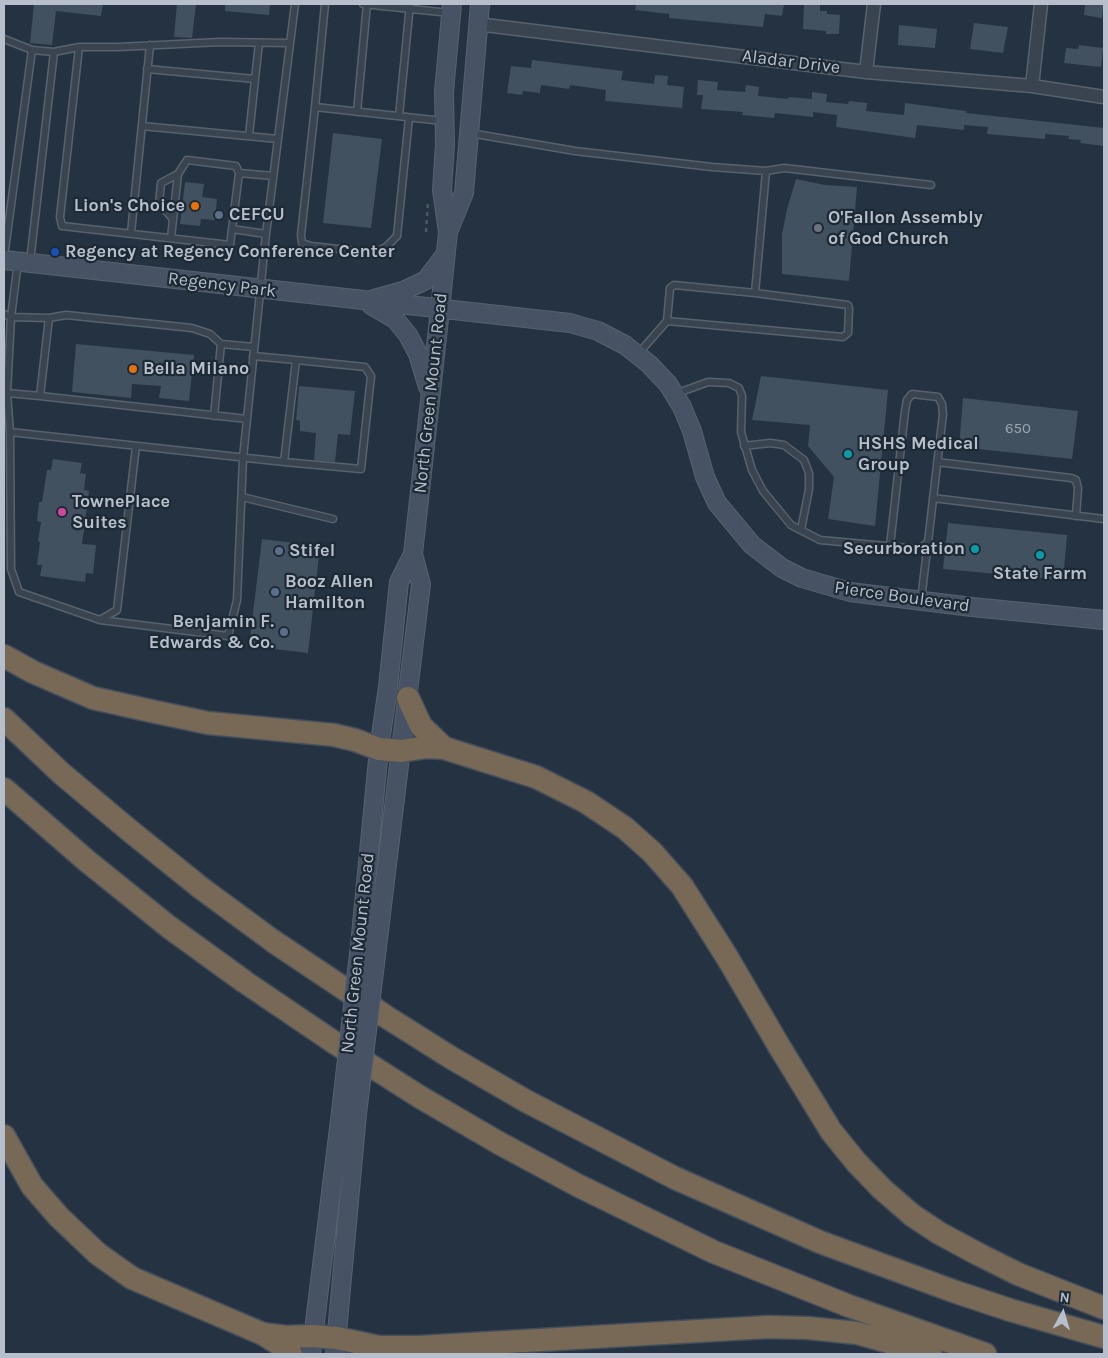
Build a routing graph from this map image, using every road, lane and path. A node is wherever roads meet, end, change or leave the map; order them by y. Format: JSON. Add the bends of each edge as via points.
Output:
{"nodes":[{"id":1,"x":295,"y":4,"type":"edge"},
{"id":2,"x":325,"y":4,"type":"edge"},
{"id":3,"x":363,"y":4,"type":"edge"},
{"id":4,"x":367,"y":4,"type":"edge"},
{"id":5,"x":480,"y":4,"type":"edge"},
{"id":6,"x":874,"y":4,"type":"edge"},
{"id":7,"x":1041,"y":4,"type":"edge"},
{"id":8,"x":410,"y":6,"type":"edge"},
{"id":9,"x":451,"y":9,"type":"edge"},
{"id":10,"x":477,"y":24,"type":"junction"},
{"id":11,"x":4,"y":39,"type":"edge"},
{"id":12,"x":258,"y":43,"type":"junction"},
{"id":13,"x":290,"y":43,"type":"junction"},
{"id":14,"x":150,"y":45,"type":"junction"},
{"id":15,"x":79,"y":47,"type":"junction"},
{"id":16,"x":32,"y":50,"type":"junction"},
{"id":17,"x":54,"y":52,"type":"junction"},
{"id":18,"x":147,"y":69,"type":"junction"},
{"id":19,"x":866,"y":72,"type":"junction"},
{"id":20,"x":255,"y":79,"type":"junction"},
{"id":21,"x":1032,"y":86,"type":"junction"},
{"id":22,"x":1104,"y":97,"type":"edge"},
{"id":23,"x":315,"y":107,"type":"junction"},
{"id":24,"x":357,"y":112,"type":"junction"},
{"id":25,"x":399,"y":116,"type":"junction"},
{"id":26,"x":409,"y":118,"type":"junction"},
{"id":27,"x":445,"y":121,"type":"junction"},
{"id":28,"x":142,"y":126,"type":"junction"},
{"id":29,"x":468,"y":133,"type":"junction"},
{"id":30,"x":249,"y":136,"type":"junction"},
{"id":31,"x":278,"y":139,"type":"junction"},
{"id":32,"x":766,"y":171,"type":"junction"},
{"id":33,"x":239,"y":173,"type":"junction"},
{"id":34,"x":178,"y":174,"type":"junction"},
{"id":35,"x":273,"y":176,"type":"junction"},
{"id":36,"x":930,"y":185,"type":"dead end"},
{"id":37,"x":173,"y":219,"type":"junction"},
{"id":38,"x":232,"y":229,"type":"junction"},
{"id":39,"x":448,"y":232,"type":"junction"},
{"id":40,"x":131,"y":233,"type":"junction"},
{"id":41,"x":266,"y":234,"type":"junction"},
{"id":42,"x":171,"y":238,"type":"junction"},
{"id":43,"x":446,"y":255,"type":"junction"},
{"id":44,"x":14,"y":260,"type":"edge"},
{"id":45,"x":261,"y":289,"type":"junction"},
{"id":46,"x":755,"y":293,"type":"junction"},
{"id":47,"x":365,"y":301,"type":"junction"},
{"id":48,"x":440,"y":310,"type":"junction"},
{"id":49,"x":4,"y":314,"type":"edge"},
{"id":50,"x":11,"y":316,"type":"junction"},
{"id":51,"x":49,"y":318,"type":"junction"},
{"id":52,"x":667,"y":320,"type":"junction"},
{"id":53,"x":221,"y":344,"type":"junction"},
{"id":54,"x":254,"y":347,"type":"junction"},
{"id":55,"x":637,"y":355,"type":"junction"},
{"id":56,"x":253,"y":356,"type":"junction"},
{"id":57,"x":296,"y":360,"type":"junction"},
{"id":58,"x":7,"y":392,"type":"junction"},
{"id":59,"x":431,"y":394,"type":"junction"},
{"id":60,"x":674,"y":395,"type":"junction"},
{"id":61,"x":40,"y":396,"type":"junction"},
{"id":62,"x":214,"y":416,"type":"junction"},
{"id":63,"x":247,"y":419,"type":"junction"},
{"id":64,"x":10,"y":432,"type":"junction"},
{"id":65,"x":136,"y":446,"type":"junction"},
{"id":66,"x":744,"y":446,"type":"junction"},
{"id":67,"x":243,"y":458,"type":"junction"},
{"id":68,"x":284,"y":462,"type":"junction"},
{"id":69,"x":937,"y":462,"type":"junction"},
{"id":70,"x":242,"y":496,"type":"junction"},
{"id":71,"x":933,"y":498,"type":"junction"},
{"id":72,"x":1076,"y":516,"type":"junction"},
{"id":73,"x":333,"y":518,"type":"dead end"},
{"id":74,"x":1104,"y":519,"type":"edge"},
{"id":75,"x":801,"y":530,"type":"junction"},
{"id":76,"x":928,"y":542,"type":"junction"},
{"id":77,"x":890,"y":546,"type":"junction"},
{"id":78,"x":413,"y":554,"type":"junction"},
{"id":79,"x":920,"y":601,"type":"junction"},
{"id":80,"x":100,"y":620,"type":"junction"},
{"id":81,"x":1104,"y":620,"type":"edge"},
{"id":82,"x":4,"y":656,"type":"edge"},
{"id":83,"x":408,"y":698,"type":"junction"},
{"id":84,"x":4,"y":719,"type":"edge"},
{"id":85,"x":444,"y":748,"type":"junction"},
{"id":86,"x":390,"y":750,"type":"junction"},
{"id":87,"x":4,"y":789,"type":"edge"},
{"id":88,"x":349,"y":1113,"type":"junction"},
{"id":89,"x":4,"y":1136,"type":"edge"},
{"id":90,"x":1104,"y":1308,"type":"edge"},
{"id":91,"x":263,"y":1334,"type":"junction"},
{"id":92,"x":1104,"y":1337,"type":"edge"},
{"id":93,"x":312,"y":1345,"type":"edge"},
{"id":94,"x":336,"y":1346,"type":"edge"},
{"id":95,"x":290,"y":1354,"type":"edge"},
{"id":96,"x":931,"y":1354,"type":"edge"},
{"id":97,"x":984,"y":1354,"type":"edge"}],
"edges":[{"from":1,"to":13,"type":"lane"},
{"from":2,"to":23,"type":"lane"},
{"from":3,"to":4,"type":"lane"},
{"from":4,"to":8,"type":"lane"},
{"from":4,"to":24,"type":"lane"},
{"from":5,"to":10,"type":"street","name":"North Green Mount Road"},
{"from":6,"to":19,"type":"street"},
{"from":7,"to":21,"type":"street"},
{"from":8,"to":9,"type":"lane"},
{"from":8,"to":25,"type":"lane"},
{"from":9,"to":27,"type":"street","name":"North Green Mount Road"},
{"from":10,"to":19,"type":"street","name":"Aladar Drive"},
{"from":10,"to":29,"type":"street","name":"North Green Mount Road"},
{"from":11,"to":16,"type":"lane"},
{"from":12,"to":13,"type":"lane"},
{"from":12,"to":14,"type":"lane"},
{"from":12,"to":20,"type":"lane"},
{"from":13,"to":31,"type":"lane"},
{"from":14,"to":15,"type":"lane"},
{"from":14,"to":18,"type":"lane"},
{"from":15,"to":17,"type":"lane"},
{"from":15,"to":40,"type":"lane","via":[[60,217],[62,226]]},
{"from":16,"to":17,"type":"lane"},
{"from":16,"to":44,"type":"lane"},
{"from":17,"to":44,"type":"lane"},
{"from":18,"to":20,"type":"lane"},
{"from":18,"to":28,"type":"lane"},
{"from":19,"to":21,"type":"street","name":"Aladar Drive"},
{"from":20,"to":30,"type":"lane"},
{"from":21,"to":22,"type":"street","name":"Aladar Drive"},
{"from":23,"to":24,"type":"lane"},
{"from":23,"to":26,"type":"lane","via":[[301,235],[302,243],[311,246],[374,253],[386,248],[396,236]]},
{"from":24,"to":25,"type":"lane"},
{"from":25,"to":26,"type":"lane"},
{"from":26,"to":27,"type":"lane"},
{"from":27,"to":39,"type":"street","name":"North Green Mount Road","via":[[442,190]]},
{"from":28,"to":30,"type":"lane"},
{"from":28,"to":40,"type":"lane"},
{"from":29,"to":32,"type":"lane","via":[[575,151]]},
{"from":29,"to":39,"type":"street","name":"North Green Mount Road","via":[[464,193]]},
{"from":30,"to":31,"type":"lane"},
{"from":31,"to":35,"type":"lane"},
{"from":32,"to":36,"type":"lane","via":[[784,168]]},
{"from":32,"to":46,"type":"lane"},
{"from":33,"to":34,"type":"lane","via":[[236,166],[187,160]]},
{"from":33,"to":35,"type":"lane"},
{"from":33,"to":38,"type":"lane"},
{"from":34,"to":37,"type":"lane"},
{"from":34,"to":37,"type":"lane","via":[[161,183],[159,203]]},
{"from":35,"to":41,"type":"lane"},
{"from":37,"to":42,"type":"lane"},
{"from":38,"to":41,"type":"lane"},
{"from":38,"to":42,"type":"lane","via":[[230,245]]},
{"from":39,"to":43,"type":"street","name":"North Green Mount Road"},
{"from":40,"to":42,"type":"lane"},
{"from":41,"to":45,"type":"lane"},
{"from":43,"to":47,"type":"street","via":[[426,280],[403,291]]},
{"from":43,"to":48,"type":"street","name":"North Green Mount Road"},
{"from":44,"to":45,"type":"street","name":"Regency Park"},
{"from":44,"to":50,"type":"lane"},
{"from":45,"to":47,"type":"street","name":"Regency Park"},
{"from":45,"to":54,"type":"lane"},
{"from":46,"to":52,"type":"lane","via":[[674,285],[670,288]]},
{"from":46,"to":52,"type":"lane","via":[[848,305],[848,333],[843,337]]},
{"from":47,"to":48,"type":"street","name":"Regency Park"},
{"from":47,"to":59,"type":"street","via":[[395,319],[407,334],[418,354]]},
{"from":48,"to":55,"type":"street","name":"Pierce Boulevard","via":[[570,323],[598,331]]},
{"from":48,"to":59,"type":"street","name":"North Green Mount Road"},
{"from":49,"to":50,"type":"lane"},
{"from":50,"to":51,"type":"lane"},
{"from":50,"to":58,"type":"lane"},
{"from":51,"to":53,"type":"lane","via":[[66,315],[192,328],[210,334]]},
{"from":51,"to":61,"type":"lane"},
{"from":52,"to":55,"type":"lane"},
{"from":53,"to":54,"type":"lane"},
{"from":53,"to":62,"type":"lane"},
{"from":54,"to":56,"type":"lane"},
{"from":55,"to":60,"type":"street","name":"Pierce Boulevard","via":[[668,384]]},
{"from":56,"to":57,"type":"lane"},
{"from":56,"to":63,"type":"lane"},
{"from":57,"to":68,"type":"lane"},
{"from":57,"to":68,"type":"lane","via":[[365,367],[371,376],[361,469]]},
{"from":58,"to":61,"type":"lane"},
{"from":58,"to":64,"type":"lane"},
{"from":59,"to":78,"type":"street","name":"North Green Mount Road"},
{"from":60,"to":66,"type":"lane","via":[[708,382],[734,384],[742,396]]},
{"from":60,"to":79,"type":"street","name":"Pierce Boulevard","via":[[692,431],[712,494],[752,545],[782,568],[802,578],[850,592]]},
{"from":61,"to":62,"type":"lane"},
{"from":62,"to":63,"type":"lane"},
{"from":63,"to":67,"type":"lane"},
{"from":64,"to":65,"type":"lane"},
{"from":64,"to":80,"type":"lane","via":[[11,570],[20,592]]},
{"from":65,"to":67,"type":"lane"},
{"from":65,"to":80,"type":"lane","via":[[117,610]]},
{"from":66,"to":75,"type":"lane","via":[[763,491],[791,525]]},
{"from":66,"to":75,"type":"lane","via":[[784,445],[804,460],[810,474]]},
{"from":67,"to":68,"type":"lane"},
{"from":67,"to":70,"type":"lane"},
{"from":69,"to":71,"type":"lane"},
{"from":69,"to":72,"type":"lane","via":[[1071,478],[1076,480],[1078,488]]},
{"from":69,"to":77,"type":"lane","via":[[942,404],[938,397],[912,394],[905,411]]},
{"from":70,"to":73,"type":"lane"},
{"from":70,"to":80,"type":"lane","via":[[237,600],[228,636]]},
{"from":71,"to":72,"type":"lane"},
{"from":71,"to":76,"type":"lane"},
{"from":72,"to":74,"type":"lane"},
{"from":75,"to":77,"type":"lane","via":[[820,540]]},
{"from":76,"to":77,"type":"lane","via":[[920,548]]},
{"from":76,"to":79,"type":"lane"},
{"from":78,"to":83,"type":"street","name":"North Green Mount Road","via":[[421,584]]},
{"from":78,"to":86,"type":"street","name":"North Green Mount Road","via":[[399,582],[388,686]]},
{"from":79,"to":81,"type":"street","name":"Pierce Boulevard"},
{"from":82,"to":86,"type":"highway","via":[[93,698],[208,722],[334,735]]},
{"from":83,"to":85,"type":"highway","via":[[421,726]]},
{"from":83,"to":86,"type":"street","name":"North Green Mount Road"},
{"from":84,"to":92,"type":"highway","via":[[61,773],[200,888],[385,1016],[526,1101],[675,1178],[820,1242],[953,1291]]},
{"from":85,"to":86,"type":"highway"},
{"from":85,"to":90,"type":"highway","via":[[536,777],[586,802],[624,828],[652,852],[682,886],[831,1131],[882,1189],[912,1215],[978,1254],[1018,1274]]},
{"from":86,"to":88,"type":"street","name":"North Green Mount Road","bridge":true},
{"from":87,"to":97,"type":"highway","via":[[169,927],[245,982],[428,1102],[499,1143],[714,1252],[849,1306]]},
{"from":88,"to":93,"type":"street","name":"North Green Mount Road"},
{"from":88,"to":94,"type":"street","name":"North Green Mount Road"},
{"from":89,"to":91,"type":"highway","via":[[32,1186],[98,1254],[132,1278]]},
{"from":91,"to":93,"type":"highway"},
{"from":91,"to":95,"type":"highway"},
{"from":93,"to":94,"type":"highway"},
{"from":94,"to":96,"type":"highway","via":[[419,1347],[778,1327],[857,1333]]}]}
